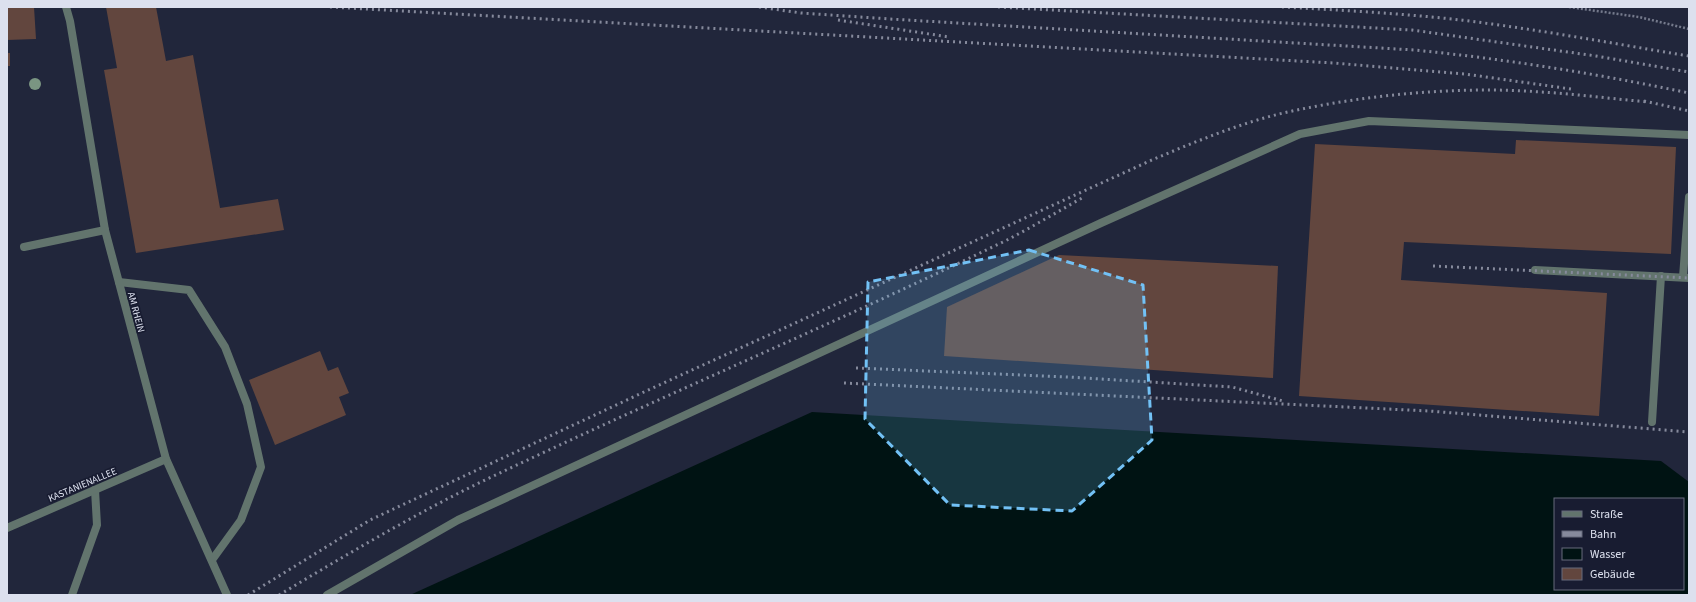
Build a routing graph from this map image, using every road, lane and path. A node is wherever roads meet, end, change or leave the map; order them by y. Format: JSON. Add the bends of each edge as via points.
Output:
{"nodes":[{"id":1,"x":66,"y":7,"type":"edge"},
{"id":2,"x":71,"y":7,"type":"edge"},
{"id":3,"x":1569,"y":7,"type":"edge"},
{"id":4,"x":70,"y":21,"type":"junction"},
{"id":5,"x":1689,"y":29,"type":"edge"},
{"id":6,"x":1689,"y":135,"type":"edge"},
{"id":7,"x":1689,"y":197,"type":"edge"},
{"id":8,"x":105,"y":230,"type":"junction"},
{"id":9,"x":24,"y":247,"type":"dead end"},
{"id":10,"x":1535,"y":270,"type":"dead end"},
{"id":11,"x":1661,"y":276,"type":"junction"},
{"id":12,"x":1686,"y":278,"type":"edge"},
{"id":13,"x":119,"y":282,"type":"junction"},
{"id":14,"x":1652,"y":422,"type":"dead end"},
{"id":15,"x":166,"y":459,"type":"junction"},
{"id":16,"x":95,"y":490,"type":"junction"},
{"id":17,"x":7,"y":528,"type":"edge"},
{"id":18,"x":212,"y":560,"type":"junction"},
{"id":19,"x":72,"y":595,"type":"edge"},
{"id":20,"x":227,"y":595,"type":"edge"},
{"id":21,"x":327,"y":595,"type":"edge"}],
"edges":[{"from":1,"to":4,"type":"street","name":"AM RHEIN"},
{"from":2,"to":4,"type":"street","name":"AM RHEIN"},
{"from":3,"to":5,"type":"path","via":[[1639,17]]},
{"from":4,"to":8,"type":"street","name":"AM RHEIN"},
{"from":6,"to":21,"type":"street","via":[[1369,121],[1300,134],[1101,223],[458,520]]},
{"from":7,"to":12,"type":"street"},
{"from":8,"to":9,"type":"street"},
{"from":8,"to":13,"type":"street","name":"AM RHEIN"},
{"from":10,"to":11,"type":"street"},
{"from":11,"to":12,"type":"street"},
{"from":11,"to":14,"type":"street"},
{"from":13,"to":15,"type":"street","name":"AM RHEIN"},
{"from":13,"to":18,"type":"street","via":[[189,290],[225,347],[247,404],[261,467],[241,520]]},
{"from":15,"to":16,"type":"street","name":"KASTANIENALLEE"},
{"from":15,"to":18,"type":"street","name":"AM RHEIN"},
{"from":16,"to":17,"type":"street","name":"KASTANIENALLEE"},
{"from":16,"to":19,"type":"street","via":[[97,525]]},
{"from":18,"to":20,"type":"street","name":"AM RHEIN"}]}
